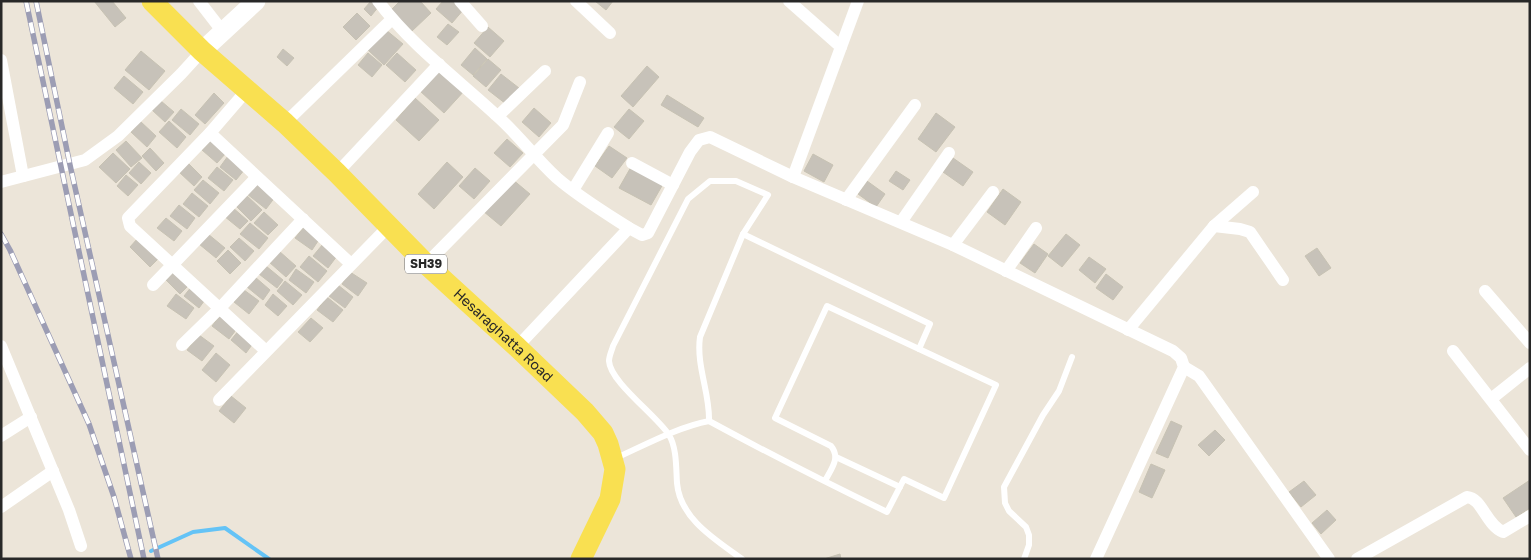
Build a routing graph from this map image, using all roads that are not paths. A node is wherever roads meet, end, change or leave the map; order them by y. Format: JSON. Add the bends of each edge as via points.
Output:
{"nodes":[{"id":1,"x":199,"y":1,"type":"edge"},
{"id":2,"x":256,"y":1,"type":"edge"},
{"id":3,"x":378,"y":1,"type":"edge"},
{"id":4,"x":460,"y":1,"type":"edge"},
{"id":5,"x":576,"y":1,"type":"edge"},
{"id":6,"x":789,"y":1,"type":"edge"},
{"id":7,"x":858,"y":1,"type":"edge"},
{"id":8,"x":153,"y":2,"type":"edge"},
{"id":9,"x":392,"y":19,"type":"junction"},
{"id":10,"x":482,"y":26,"type":"dead end"},
{"id":11,"x":223,"y":32,"type":"junction"},
{"id":12,"x":610,"y":33,"type":"dead end"},
{"id":13,"x":841,"y":47,"type":"junction"},
{"id":14,"x":202,"y":51,"type":"junction"},
{"id":15,"x":1,"y":60,"type":"edge"},
{"id":16,"x":439,"y":64,"type":"junction"},
{"id":17,"x":544,"y":71,"type":"dead end"},
{"id":18,"x":580,"y":82,"type":"dead end"},
{"id":19,"x":246,"y":90,"type":"junction"},
{"id":20,"x":914,"y":104,"type":"dead end"},
{"id":21,"x":498,"y":116,"type":"junction"},
{"id":22,"x":285,"y":124,"type":"junction"},
{"id":23,"x":210,"y":132,"type":"junction"},
{"id":24,"x":608,"y":133,"type":"dead end"},
{"id":25,"x":949,"y":153,"type":"dead end"},
{"id":26,"x":534,"y":154,"type":"junction"},
{"id":27,"x":632,"y":163,"type":"dead end"},
{"id":28,"x":337,"y":173,"type":"junction"},
{"id":29,"x":23,"y":176,"type":"junction"},
{"id":30,"x":793,"y":176,"type":"junction"},
{"id":31,"x":257,"y":177,"type":"junction"},
{"id":32,"x":1,"y":182,"type":"edge"},
{"id":33,"x":673,"y":185,"type":"junction"},
{"id":34,"x":573,"y":190,"type":"junction"},
{"id":35,"x":993,"y":192,"type":"dead end"},
{"id":36,"x":1254,"y":192,"type":"dead end"},
{"id":37,"x":846,"y":200,"type":"junction"},
{"id":38,"x":303,"y":219,"type":"junction"},
{"id":39,"x":901,"y":222,"type":"junction"},
{"id":40,"x":1214,"y":226,"type":"junction"},
{"id":41,"x":388,"y":227,"type":"junction"},
{"id":42,"x":629,"y":228,"type":"junction"},
{"id":43,"x":1036,"y":228,"type":"dead end"},
{"id":44,"x":743,"y":234,"type":"junction"},
{"id":45,"x":953,"y":245,"type":"junction"},
{"id":46,"x":172,"y":264,"type":"junction"},
{"id":47,"x":352,"y":264,"type":"junction"},
{"id":48,"x":426,"y":264,"type":"junction"},
{"id":49,"x":1006,"y":270,"type":"junction"},
{"id":50,"x":1283,"y":280,"type":"dead end"},
{"id":51,"x":152,"y":285,"type":"dead end"},
{"id":52,"x":1486,"y":291,"type":"dead end"},
{"id":53,"x":220,"y":308,"type":"junction"},
{"id":54,"x":1128,"y":330,"type":"junction"},
{"id":55,"x":1530,"y":343,"type":"edge"},
{"id":56,"x":182,"y":345,"type":"dead end"},
{"id":57,"x":1,"y":346,"type":"edge"},
{"id":58,"x":517,"y":347,"type":"junction"},
{"id":59,"x":919,"y":349,"type":"junction"},
{"id":60,"x":266,"y":351,"type":"junction"},
{"id":61,"x":1453,"y":352,"type":"dead end"},
{"id":62,"x":1072,"y":357,"type":"dead end"},
{"id":63,"x":4,"y":364,"type":"edge"},
{"id":64,"x":1184,"y":368,"type":"junction"},
{"id":65,"x":1530,"y":368,"type":"edge"},
{"id":66,"x":1491,"y":399,"type":"junction"},
{"id":67,"x":219,"y":400,"type":"dead end"},
{"id":68,"x":31,"y":417,"type":"junction"},
{"id":69,"x":709,"y":421,"type":"junction"},
{"id":70,"x":669,"y":435,"type":"junction"},
{"id":71,"x":1,"y":436,"type":"edge"},
{"id":72,"x":1530,"y":450,"type":"edge"},
{"id":73,"x":836,"y":458,"type":"junction"},
{"id":74,"x":613,"y":459,"type":"junction"},
{"id":75,"x":53,"y":471,"type":"junction"},
{"id":76,"x":825,"y":481,"type":"junction"},
{"id":77,"x":900,"y":487,"type":"junction"},
{"id":78,"x":1,"y":507,"type":"edge"},
{"id":79,"x":1530,"y":516,"type":"edge"},
{"id":80,"x":81,"y":546,"type":"dead end"},
{"id":81,"x":582,"y":559,"type":"edge"},
{"id":82,"x":742,"y":559,"type":"edge"},
{"id":83,"x":1024,"y":559,"type":"edge"},
{"id":84,"x":1096,"y":559,"type":"edge"},
{"id":85,"x":1329,"y":559,"type":"edge"},
{"id":86,"x":1356,"y":559,"type":"edge"}],
"edges":[{"from":1,"to":11,"type":"street"},
{"from":2,"to":11,"type":"street"},
{"from":3,"to":9,"type":"street"},
{"from":4,"to":10,"type":"street"},
{"from":5,"to":12,"type":"street"},
{"from":6,"to":13,"type":"street"},
{"from":7,"to":13,"type":"street"},
{"from":8,"to":14,"type":"main road","name":"Hesaraghatta Road","number":"SH39"},
{"from":9,"to":16,"type":"street"},
{"from":9,"to":22,"type":"street"},
{"from":11,"to":14,"type":"street"},
{"from":13,"to":30,"type":"street"},
{"from":14,"to":19,"type":"main road","name":"Hesaraghatta Road","number":"SH39"},
{"from":14,"to":29,"type":"street","via":[[118,136],[85,160]]},
{"from":15,"to":29,"type":"street"},
{"from":16,"to":21,"type":"street"},
{"from":16,"to":28,"type":"street"},
{"from":17,"to":21,"type":"street"},
{"from":18,"to":26,"type":"street","via":[[563,124]]},
{"from":19,"to":22,"type":"main road","name":"Hesaraghatta Road","number":"SH39"},
{"from":19,"to":23,"type":"street"},
{"from":20,"to":37,"type":"street"},
{"from":21,"to":26,"type":"street"},
{"from":22,"to":28,"type":"main road","name":"Hesaraghatta Road","number":"SH39"},
{"from":23,"to":31,"type":"street"},
{"from":23,"to":46,"type":"street","via":[[128,218],[130,226]]},
{"from":24,"to":34,"type":"street"},
{"from":25,"to":39,"type":"street"},
{"from":26,"to":34,"type":"street"},
{"from":26,"to":48,"type":"street"},
{"from":27,"to":33,"type":"street"},
{"from":28,"to":41,"type":"main road","name":"Hesaraghatta Road","number":"SH39"},
{"from":29,"to":32,"type":"street"},
{"from":30,"to":33,"type":"street","via":[[710,137],[699,140]]},
{"from":30,"to":37,"type":"street"},
{"from":31,"to":38,"type":"street"},
{"from":31,"to":46,"type":"street"},
{"from":33,"to":42,"type":"street","via":[[648,233],[642,235]]},
{"from":34,"to":42,"type":"street"},
{"from":35,"to":45,"type":"street"},
{"from":36,"to":40,"type":"street"},
{"from":37,"to":39,"type":"street"},
{"from":38,"to":47,"type":"street"},
{"from":38,"to":53,"type":"street"},
{"from":39,"to":45,"type":"street"},
{"from":40,"to":50,"type":"street","via":[[1250,232]]},
{"from":40,"to":54,"type":"street"},
{"from":41,"to":47,"type":"street"},
{"from":41,"to":48,"type":"main road","name":"Hesaraghatta Road","number":"SH39"},
{"from":42,"to":58,"type":"street"},
{"from":43,"to":49,"type":"street"},
{"from":44,"to":59,"type":"lane","via":[[930,324]]},
{"from":44,"to":69,"type":"lane","via":[[700,337],[698,350],[710,410]]},
{"from":44,"to":70,"type":"lane","via":[[768,195],[736,181],[710,181],[688,199],[613,346],[609,361],[614,372]]},
{"from":45,"to":49,"type":"street"},
{"from":46,"to":51,"type":"street"},
{"from":46,"to":53,"type":"street"},
{"from":47,"to":60,"type":"street"},
{"from":48,"to":58,"type":"main road","name":"Hesaraghatta Road","number":"SH39"},
{"from":49,"to":54,"type":"street"},
{"from":52,"to":55,"type":"street"},
{"from":53,"to":56,"type":"street"},
{"from":53,"to":60,"type":"street"},
{"from":54,"to":64,"type":"street","via":[[1173,351],[1181,358]]},
{"from":57,"to":63,"type":"street"},
{"from":58,"to":74,"type":"main road","name":"Hesaraghatta Road","number":"SH39","via":[[585,412],[603,433]]},
{"from":59,"to":73,"type":"lane","via":[[827,306],[775,418],[831,446]]},
{"from":59,"to":77,"type":"lane","via":[[996,385],[944,498],[904,479]]},
{"from":60,"to":67,"type":"street"},
{"from":61,"to":66,"type":"street"},
{"from":62,"to":83,"type":"lane","via":[[1059,390],[1004,488],[1008,511],[1026,527],[1029,535]]},
{"from":63,"to":68,"type":"street"},
{"from":64,"to":84,"type":"street"},
{"from":64,"to":85,"type":"street","via":[[1199,376]]},
{"from":65,"to":66,"type":"street"},
{"from":66,"to":72,"type":"street"},
{"from":68,"to":71,"type":"street"},
{"from":68,"to":75,"type":"street"},
{"from":69,"to":70,"type":"lane"},
{"from":69,"to":76,"type":"lane"},
{"from":70,"to":74,"type":"lane"},
{"from":70,"to":82,"type":"lane","via":[[680,500],[701,528]]},
{"from":73,"to":76,"type":"lane"},
{"from":73,"to":77,"type":"lane"},
{"from":74,"to":81,"type":"main road","name":"Hesaraghatta Road","number":"SH39","via":[[615,469],[610,499]]},
{"from":75,"to":78,"type":"street"},
{"from":75,"to":80,"type":"street"},
{"from":76,"to":77,"type":"lane","via":[[887,512]]},
{"from":79,"to":86,"type":"street","via":[[1503,532],[1492,525],[1477,502],[1467,497]]}]}
